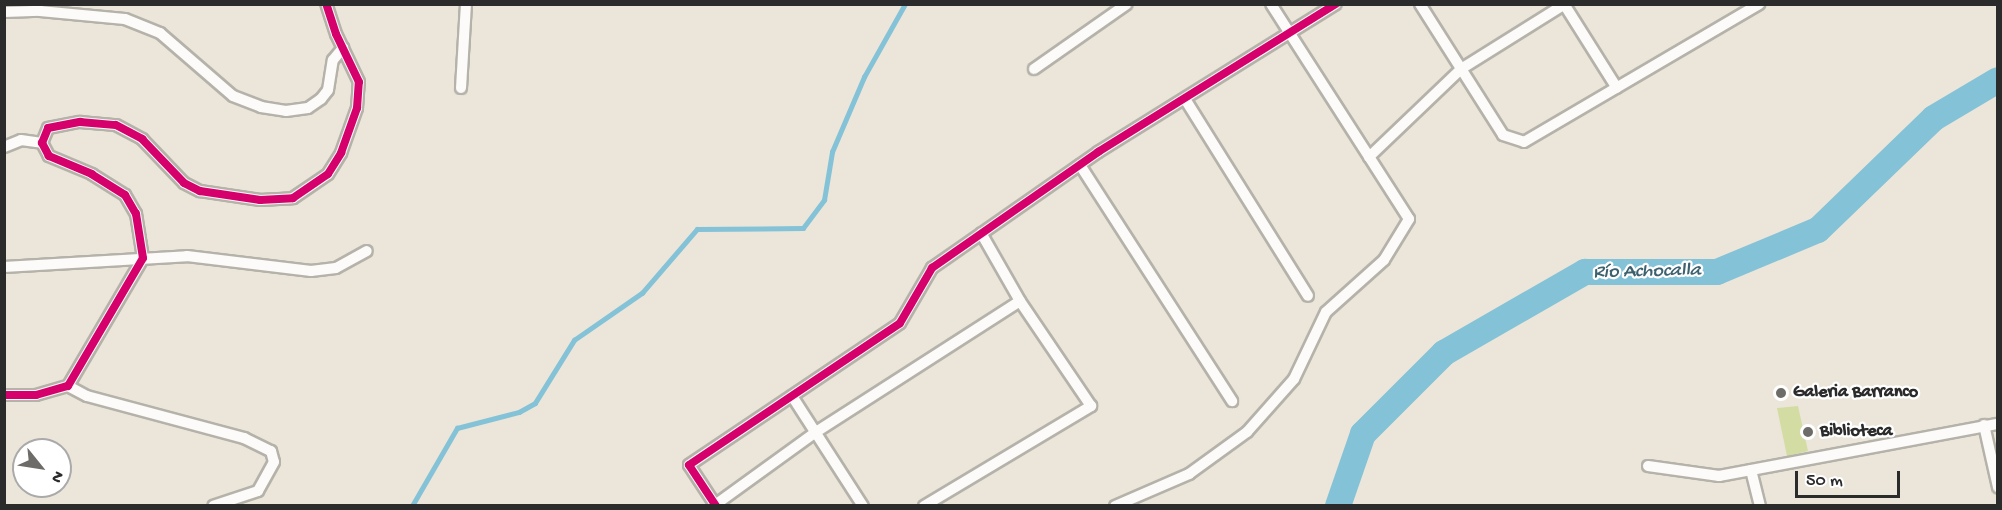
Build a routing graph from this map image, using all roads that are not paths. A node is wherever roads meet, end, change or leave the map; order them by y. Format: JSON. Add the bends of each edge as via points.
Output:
{"nodes":[{"id":1,"x":326,"y":4,"type":"edge"},
{"id":2,"x":466,"y":4,"type":"edge"},
{"id":3,"x":1127,"y":4,"type":"edge"},
{"id":4,"x":1271,"y":4,"type":"edge"},
{"id":5,"x":1336,"y":4,"type":"edge"},
{"id":6,"x":1420,"y":4,"type":"edge"},
{"id":7,"x":1759,"y":4,"type":"edge"},
{"id":8,"x":1565,"y":5,"type":"edge"},
{"id":9,"x":29,"y":8,"type":"edge"},
{"id":10,"x":4,"y":12,"type":"edge"},
{"id":11,"x":1290,"y":34,"type":"junction"},
{"id":12,"x":343,"y":48,"type":"junction"},
{"id":13,"x":1034,"y":69,"type":"dead end"},
{"id":14,"x":1461,"y":69,"type":"junction"},
{"id":15,"x":1617,"y":87,"type":"junction"},
{"id":16,"x":461,"y":88,"type":"dead end"},
{"id":17,"x":1185,"y":99,"type":"junction"},
{"id":18,"x":42,"y":143,"type":"junction"},
{"id":19,"x":4,"y":147,"type":"edge"},
{"id":20,"x":1369,"y":157,"type":"junction"},
{"id":21,"x":1080,"y":165,"type":"junction"},
{"id":22,"x":981,"y":233,"type":"junction"},
{"id":23,"x":367,"y":251,"type":"dead end"},
{"id":24,"x":143,"y":258,"type":"junction"},
{"id":25,"x":4,"y":267,"type":"edge"},
{"id":26,"x":1308,"y":296,"type":"dead end"},
{"id":27,"x":1020,"y":301,"type":"junction"},
{"id":28,"x":68,"y":386,"type":"junction"},
{"id":29,"x":4,"y":395,"type":"edge"},
{"id":30,"x":792,"y":396,"type":"junction"},
{"id":31,"x":1232,"y":401,"type":"dead end"},
{"id":32,"x":1998,"y":424,"type":"edge"},
{"id":33,"x":1984,"y":425,"type":"junction"},
{"id":34,"x":816,"y":432,"type":"junction"},
{"id":35,"x":1648,"y":466,"type":"dead end"},
{"id":36,"x":1751,"y":470,"type":"junction"},
{"id":37,"x":1998,"y":487,"type":"edge"},
{"id":38,"x":716,"y":505,"type":"edge"},
{"id":39,"x":213,"y":506,"type":"edge"},
{"id":40,"x":863,"y":506,"type":"edge"},
{"id":41,"x":924,"y":506,"type":"edge"},
{"id":42,"x":1114,"y":506,"type":"edge"},
{"id":43,"x":1760,"y":506,"type":"edge"}],
"edges":[{"from":1,"to":12,"type":"street"},
{"from":2,"to":16,"type":"street"},
{"from":3,"to":13,"type":"street"},
{"from":4,"to":11,"type":"street"},
{"from":5,"to":11,"type":"street"},
{"from":6,"to":14,"type":"street"},
{"from":7,"to":15,"type":"street"},
{"from":8,"to":14,"type":"street"},
{"from":8,"to":15,"type":"street"},
{"from":9,"to":10,"type":"street"},
{"from":9,"to":12,"type":"street","via":[[125,19],[160,33],[233,96],[286,111],[308,108],[321,99],[328,90],[333,60]]},
{"from":11,"to":17,"type":"street"},
{"from":11,"to":20,"type":"street"},
{"from":12,"to":18,"type":"street","via":[[359,82],[351,130],[328,174],[293,198],[260,200],[200,192],[184,183],[142,140],[116,125],[98,121],[58,124],[48,128]]},
{"from":14,"to":15,"type":"street","via":[[1503,135],[1524,141]]},
{"from":14,"to":20,"type":"street"},
{"from":17,"to":21,"type":"street"},
{"from":17,"to":26,"type":"street"},
{"from":18,"to":19,"type":"street","via":[[21,140]]},
{"from":18,"to":24,"type":"street","via":[[56,161],[92,174],[125,195],[136,214]]},
{"from":20,"to":42,"type":"street","via":[[1409,219],[1401,238],[1384,260],[1326,312],[1294,379],[1247,432],[1189,474]]},
{"from":21,"to":22,"type":"street"},
{"from":21,"to":31,"type":"street"},
{"from":22,"to":27,"type":"street"},
{"from":22,"to":30,"type":"street","via":[[932,268],[900,323]]},
{"from":23,"to":24,"type":"street","via":[[336,268],[311,271],[188,256]]},
{"from":24,"to":25,"type":"street"},
{"from":24,"to":28,"type":"street"},
{"from":27,"to":34,"type":"street"},
{"from":27,"to":41,"type":"street","via":[[1091,406]]},
{"from":28,"to":29,"type":"street","via":[[36,395]]},
{"from":28,"to":39,"type":"street","via":[[87,396],[244,438],[271,451],[274,462],[258,491]]},
{"from":30,"to":34,"type":"street"},
{"from":30,"to":38,"type":"street","via":[[690,465]]},
{"from":32,"to":33,"type":"street"},
{"from":33,"to":36,"type":"street"},
{"from":33,"to":37,"type":"street"},
{"from":34,"to":38,"type":"street"},
{"from":34,"to":40,"type":"street"},
{"from":35,"to":36,"type":"street","via":[[1719,476]]},
{"from":36,"to":43,"type":"street"}]}
